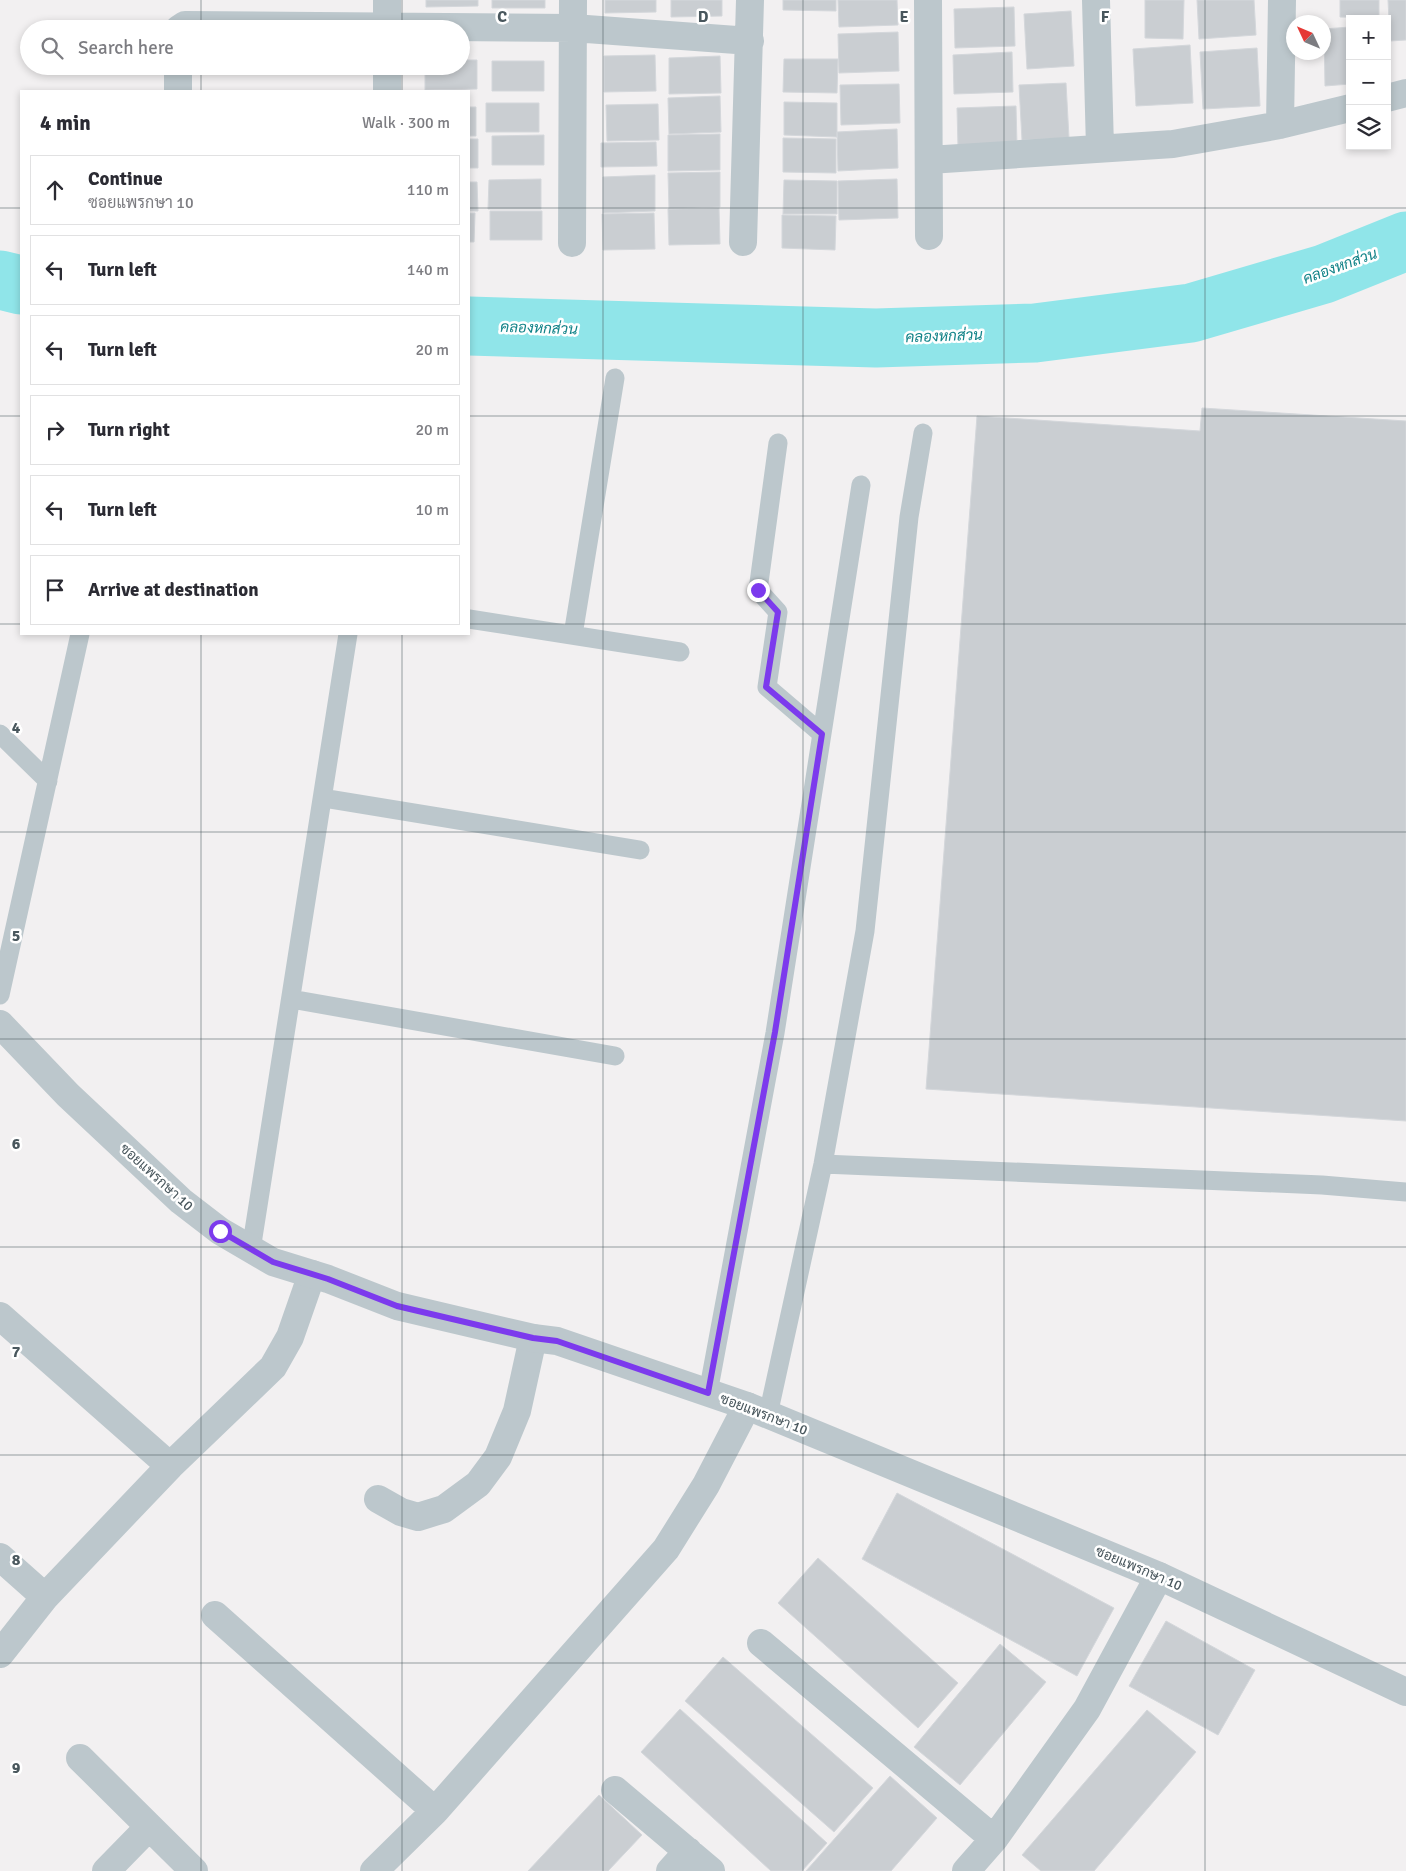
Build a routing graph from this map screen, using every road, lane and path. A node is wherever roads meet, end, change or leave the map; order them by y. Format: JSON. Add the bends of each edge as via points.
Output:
{"nodes":[{"id":1,"x":573,"y":0,"type":"edge"},
{"id":2,"x":750,"y":0,"type":"edge"},
{"id":3,"x":928,"y":0,"type":"edge"},
{"id":4,"x":1096,"y":0,"type":"edge"},
{"id":5,"x":1282,"y":0,"type":"edge"},
{"id":6,"x":387,"y":18,"type":"edge"},
{"id":7,"x":329,"y":20,"type":"edge"},
{"id":8,"x":424,"y":20,"type":"edge"},
{"id":9,"x":470,"y":22,"type":"edge"},
{"id":10,"x":573,"y":28,"type":"junction"},
{"id":11,"x":750,"y":41,"type":"junction"},
{"id":12,"x":178,"y":75,"type":"edge"},
{"id":13,"x":387,"y":75,"type":"edge"},
{"id":14,"x":178,"y":90,"type":"edge"},
{"id":15,"x":387,"y":90,"type":"edge"},
{"id":16,"x":1406,"y":93,"type":"edge"},
{"id":17,"x":1391,"y":97,"type":"edge"},
{"id":18,"x":1346,"y":109,"type":"edge"},
{"id":19,"x":1280,"y":126,"type":"junction"},
{"id":20,"x":1100,"y":148,"type":"junction"},
{"id":21,"x":928,"y":160,"type":"junction"},
{"id":22,"x":929,"y":236,"type":"dead end"},
{"id":23,"x":743,"y":242,"type":"dead end"},
{"id":24,"x":572,"y":243,"type":"dead end"},
{"id":25,"x":615,"y":378,"type":"dead end"},
{"id":26,"x":923,"y":433,"type":"dead end"},
{"id":27,"x":778,"y":443,"type":"dead end"},
{"id":28,"x":861,"y":485,"type":"dead end"},
{"id":29,"x":470,"y":619,"type":"edge"},
{"id":30,"x":80,"y":635,"type":"edge"},
{"id":31,"x":348,"y":635,"type":"edge"},
{"id":32,"x":573,"y":635,"type":"junction"},
{"id":33,"x":680,"y":652,"type":"dead end"},
{"id":34,"x":0,"y":734,"type":"edge"},
{"id":35,"x":822,"y":734,"type":"junction"},
{"id":36,"x":48,"y":781,"type":"junction"},
{"id":37,"x":322,"y":798,"type":"junction"},
{"id":38,"x":640,"y":850,"type":"dead end"},
{"id":39,"x":0,"y":995,"type":"edge"},
{"id":40,"x":291,"y":999,"type":"junction"},
{"id":41,"x":0,"y":1024,"type":"edge"},
{"id":42,"x":615,"y":1056,"type":"dead end"},
{"id":43,"x":823,"y":1164,"type":"junction"},
{"id":44,"x":1406,"y":1192,"type":"edge"},
{"id":45,"x":251,"y":1250,"type":"junction"},
{"id":46,"x":312,"y":1274,"type":"junction"},
{"id":47,"x":0,"y":1316,"type":"edge"},
{"id":48,"x":533,"y":1338,"type":"junction"},
{"id":49,"x":708,"y":1393,"type":"junction"},
{"id":50,"x":757,"y":1411,"type":"junction"},
{"id":51,"x":170,"y":1466,"type":"junction"},
{"id":52,"x":378,"y":1499,"type":"dead end"},
{"id":53,"x":0,"y":1557,"type":"edge"},
{"id":54,"x":1159,"y":1576,"type":"junction"},
{"id":55,"x":45,"y":1597,"type":"junction"},
{"id":56,"x":215,"y":1615,"type":"dead end"},
{"id":57,"x":761,"y":1643,"type":"dead end"},
{"id":58,"x":0,"y":1654,"type":"edge"},
{"id":59,"x":1406,"y":1692,"type":"edge"},
{"id":60,"x":80,"y":1758,"type":"dead end"},
{"id":61,"x":615,"y":1790,"type":"dead end"},
{"id":62,"x":436,"y":1811,"type":"junction"},
{"id":63,"x":148,"y":1828,"type":"junction"},
{"id":64,"x":994,"y":1840,"type":"junction"},
{"id":65,"x":688,"y":1851,"type":"junction"},
{"id":66,"x":106,"y":1871,"type":"edge"},
{"id":67,"x":194,"y":1871,"type":"edge"},
{"id":68,"x":374,"y":1871,"type":"edge"},
{"id":69,"x":670,"y":1871,"type":"edge"},
{"id":70,"x":711,"y":1871,"type":"edge"},
{"id":71,"x":966,"y":1871,"type":"edge"}],
"edges":[{"from":1,"to":10,"type":"street"},
{"from":2,"to":11,"type":"street"},
{"from":3,"to":21,"type":"street"},
{"from":4,"to":20,"type":"street"},
{"from":5,"to":19,"type":"street"},
{"from":6,"to":7,"type":"street"},
{"from":6,"to":8,"type":"street"},
{"from":9,"to":10,"type":"street"},
{"from":10,"to":11,"type":"street"},
{"from":10,"to":24,"type":"street"},
{"from":11,"to":23,"type":"street"},
{"from":12,"to":14,"type":"street"},
{"from":13,"to":15,"type":"street"},
{"from":16,"to":17,"type":"street"},
{"from":18,"to":19,"type":"street"},
{"from":19,"to":20,"type":"street","via":[[1173,144]]},
{"from":20,"to":21,"type":"street"},
{"from":21,"to":22,"type":"street"},
{"from":25,"to":32,"type":"lane"},
{"from":26,"to":43,"type":"lane","via":[[909,517],[865,931]]},
{"from":27,"to":35,"type":"lane","via":[[758,590],[778,612],[766,687]]},
{"from":28,"to":35,"type":"lane"},
{"from":29,"to":32,"type":"lane"},
{"from":30,"to":36,"type":"lane"},
{"from":31,"to":37,"type":"lane"},
{"from":32,"to":33,"type":"lane"},
{"from":34,"to":36,"type":"lane"},
{"from":35,"to":49,"type":"lane","via":[[775,1032]]},
{"from":36,"to":39,"type":"lane"},
{"from":37,"to":38,"type":"lane"},
{"from":37,"to":40,"type":"lane"},
{"from":40,"to":42,"type":"lane"},
{"from":40,"to":45,"type":"lane"},
{"from":41,"to":45,"type":"street","name":"ซอยแพรกษา 10","via":[[68,1095],[181,1200],[220,1231]]},
{"from":43,"to":44,"type":"lane","via":[[1322,1185]]},
{"from":43,"to":50,"type":"lane"},
{"from":45,"to":46,"type":"street","name":"ซอยแพรกษา 10","via":[[273,1262]]},
{"from":46,"to":48,"type":"street","name":"ซอยแพรกษา 10","via":[[397,1306]]},
{"from":46,"to":51,"type":"street","via":[[290,1336],[272,1367]]},
{"from":47,"to":51,"type":"street"},
{"from":48,"to":49,"type":"street","name":"ซอยแพรกษา 10","via":[[557,1341]]},
{"from":48,"to":52,"type":"street","via":[[517,1411],[498,1457],[478,1484],[444,1509],[418,1517]]},
{"from":49,"to":50,"type":"street","name":"ซอยแพรกษา 10"},
{"from":50,"to":54,"type":"street","name":"ซอยแพรกษา 10"},
{"from":50,"to":62,"type":"street","via":[[666,1549]]},
{"from":51,"to":55,"type":"street"},
{"from":53,"to":55,"type":"street"},
{"from":54,"to":59,"type":"street","name":"ซอยแพรกษา 10"},
{"from":54,"to":64,"type":"street","via":[[1087,1708]]},
{"from":55,"to":58,"type":"street"},
{"from":56,"to":62,"type":"street"},
{"from":57,"to":64,"type":"street"},
{"from":60,"to":63,"type":"street"},
{"from":61,"to":65,"type":"street"},
{"from":62,"to":68,"type":"street"},
{"from":63,"to":66,"type":"street"},
{"from":63,"to":67,"type":"street"},
{"from":64,"to":71,"type":"street"},
{"from":65,"to":69,"type":"street"},
{"from":65,"to":70,"type":"street"}]}
